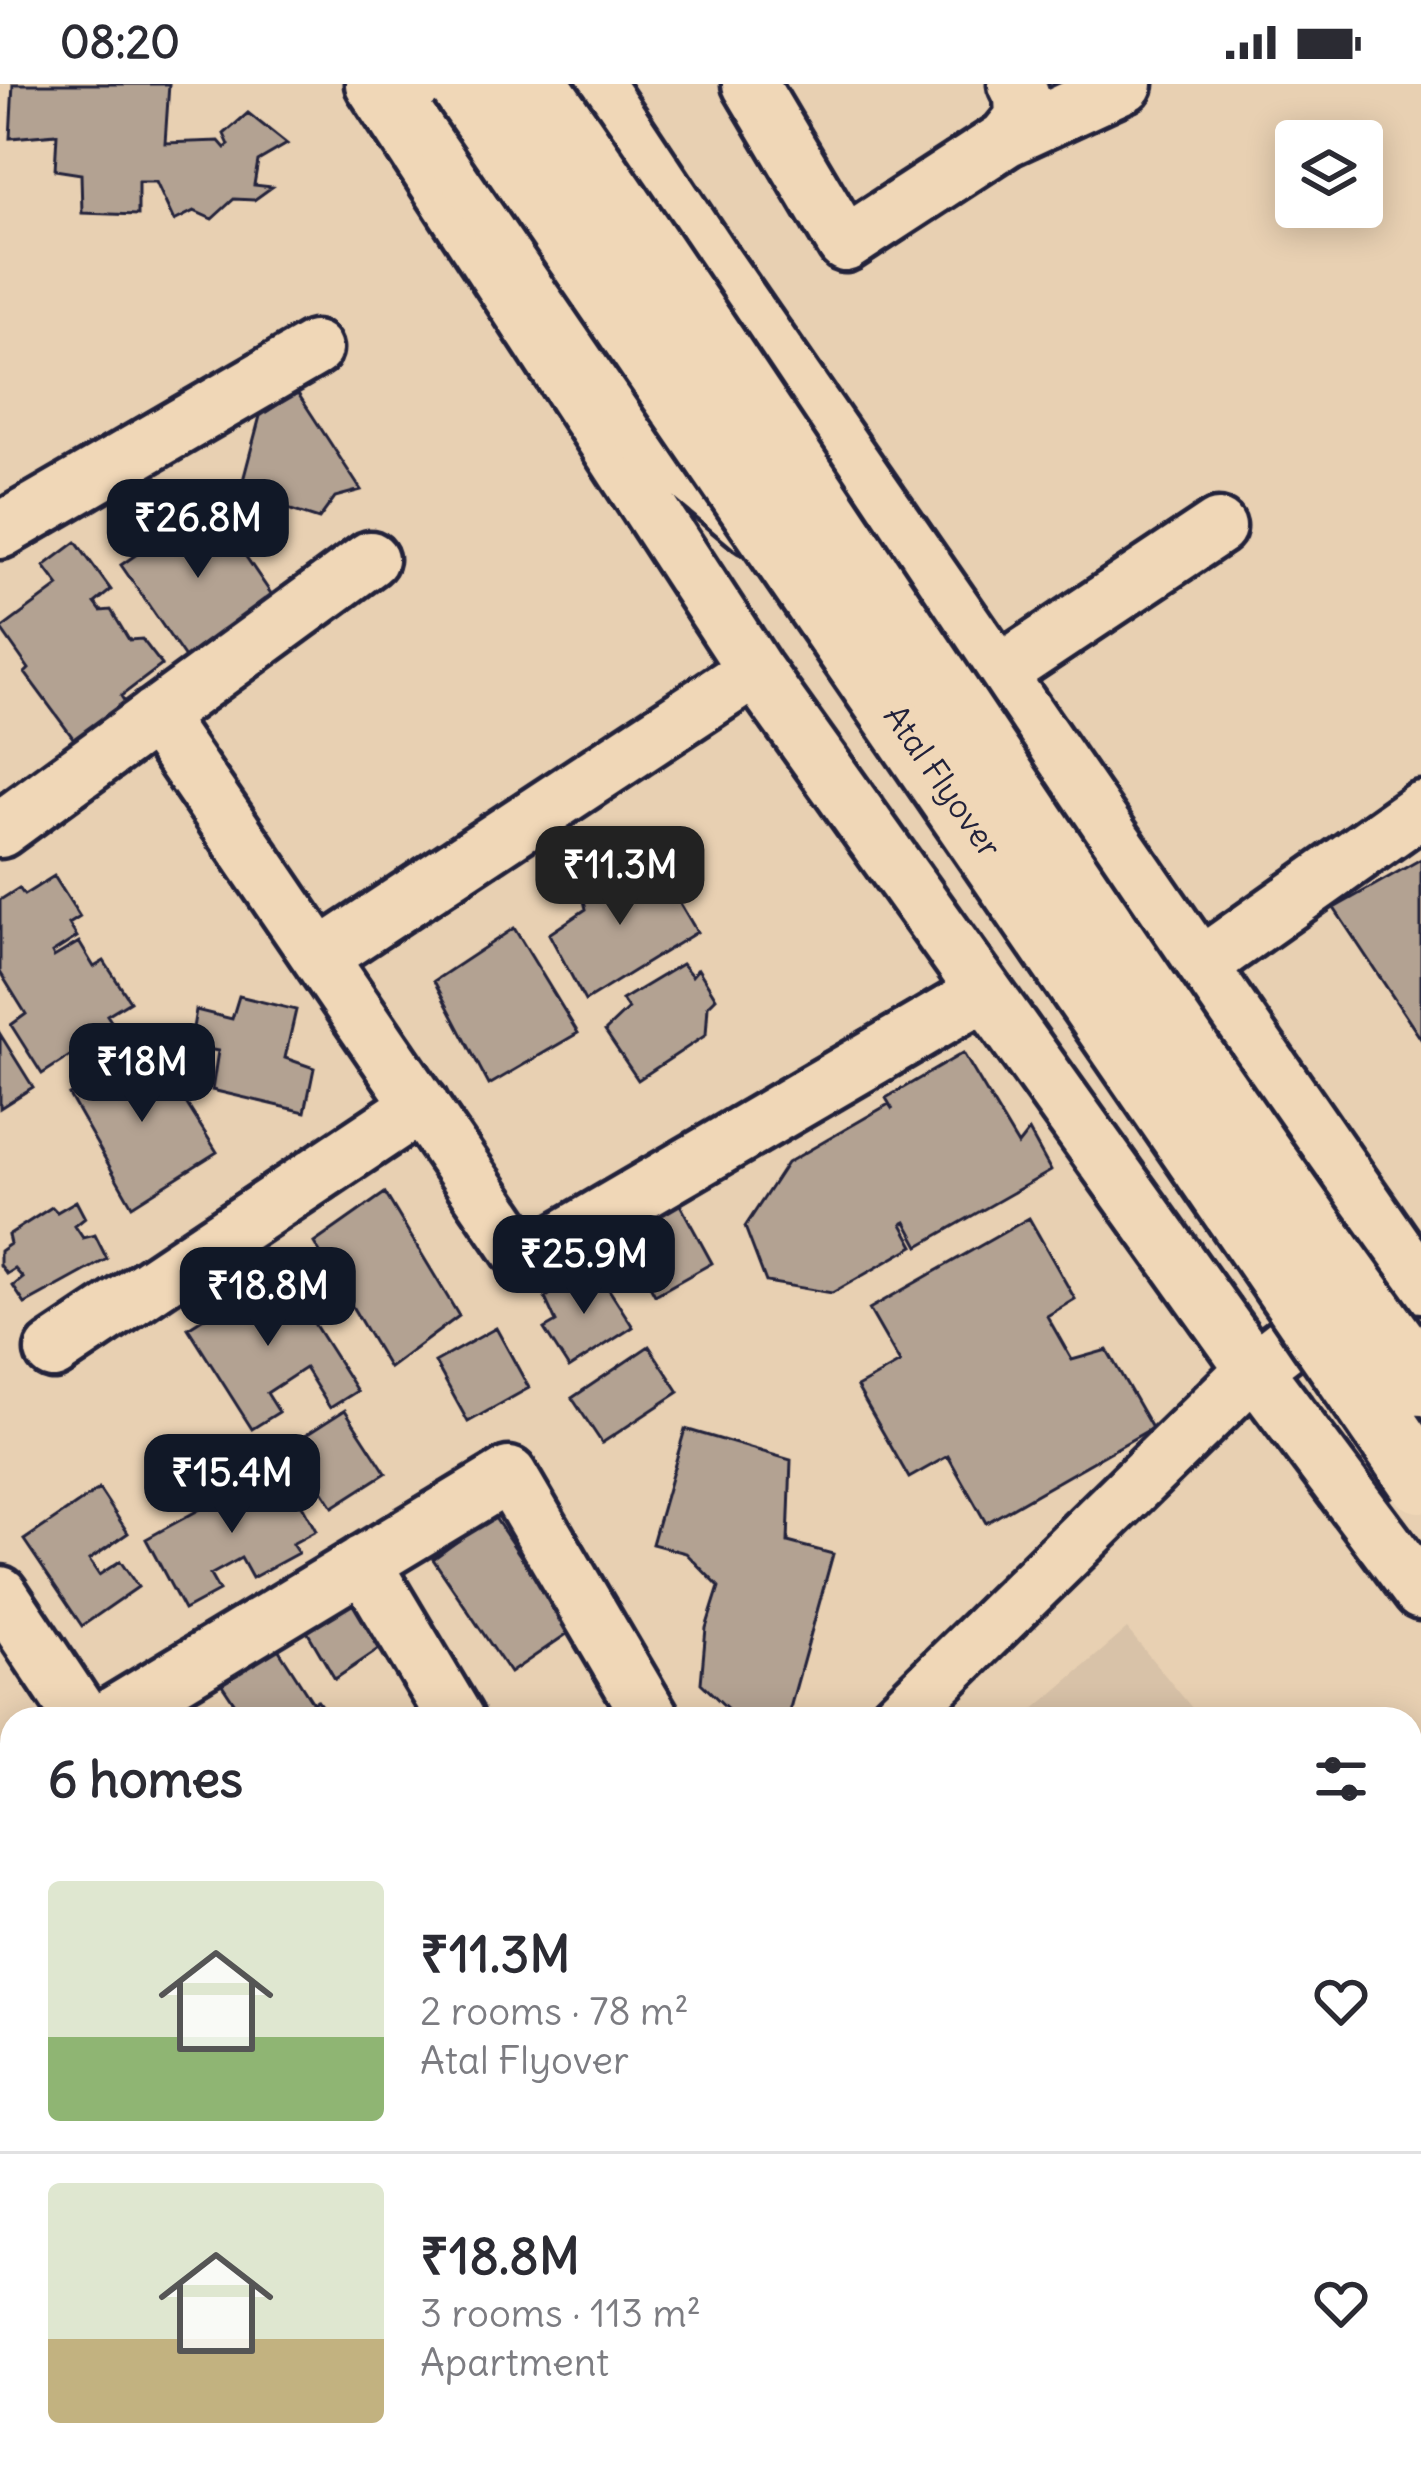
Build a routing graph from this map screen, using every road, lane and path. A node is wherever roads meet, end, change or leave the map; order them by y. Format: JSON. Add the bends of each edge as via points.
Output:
{"nodes":[{"id":1,"x":373,"y":84,"type":"edge"},
{"id":2,"x":413,"y":84,"type":"edge"},
{"id":3,"x":463,"y":84,"type":"edge"},
{"id":4,"x":533,"y":84,"type":"edge"},
{"id":5,"x":596,"y":84,"type":"edge"},
{"id":6,"x":750,"y":84,"type":"edge"},
{"id":7,"x":1016,"y":84,"type":"edge"},
{"id":8,"x":1125,"y":84,"type":"edge"},
{"id":9,"x":1006,"y":139,"type":"junction"},
{"id":10,"x":314,"y":349,"type":"dead end"},
{"id":11,"x":1218,"y":527,"type":"dead end"},
{"id":12,"x":0,"y":531,"type":"edge"},
{"id":13,"x":772,"y":535,"type":"junction"},
{"id":14,"x":370,"y":559,"type":"dead end"},
{"id":15,"x":755,"y":670,"type":"junction"},
{"id":16,"x":999,"y":673,"type":"junction"},
{"id":17,"x":155,"y":716,"type":"junction"},
{"id":18,"x":1421,"y":809,"type":"edge"},
{"id":19,"x":0,"y":830,"type":"edge"},
{"id":20,"x":320,"y":957,"type":"junction"},
{"id":21,"x":1201,"y":965,"type":"junction"},
{"id":22,"x":985,"y":992,"type":"junction"},
{"id":23,"x":421,"y":1105,"type":"junction"},
{"id":24,"x":1411,"y":1270,"type":"edge"},
{"id":25,"x":52,"y":1351,"type":"dead end"},
{"id":26,"x":1254,"y":1369,"type":"junction"},
{"id":27,"x":1421,"y":1382,"type":"edge"},
{"id":28,"x":1421,"y":1479,"type":"edge"},
{"id":29,"x":363,"y":1564,"type":"junction"},
{"id":30,"x":1421,"y":1592,"type":"edge"},
{"id":31,"x":0,"y":1594,"type":"edge"},
{"id":32,"x":75,"y":1707,"type":"edge"},
{"id":33,"x":147,"y":1707,"type":"edge"},
{"id":34,"x":449,"y":1707,"type":"edge"},
{"id":35,"x":645,"y":1707,"type":"edge"},
{"id":36,"x":909,"y":1707,"type":"edge"}],
"edges":[{"from":1,"to":15,"type":"street"},
{"from":2,"to":13,"type":"main road","via":[[650,434]]},
{"from":3,"to":13,"type":"main road","name":"Atal Flyover","bridge":true},
{"from":4,"to":27,"type":"main road","name":"Atal Flyover","bridge":true,"via":[[1154,1004]]},
{"from":5,"to":16,"type":"street"},
{"from":6,"to":9,"type":"street","via":[[845,244]]},
{"from":7,"to":9,"type":"street","via":[[1022,118]]},
{"from":8,"to":9,"type":"street"},
{"from":10,"to":12,"type":"street"},
{"from":11,"to":16,"type":"street"},
{"from":13,"to":28,"type":"main road","name":"Atal Flyover","bridge":true},
{"from":14,"to":17,"type":"street"},
{"from":15,"to":20,"type":"street"},
{"from":15,"to":22,"type":"street"},
{"from":16,"to":21,"type":"street"},
{"from":17,"to":19,"type":"street"},
{"from":17,"to":20,"type":"street"},
{"from":18,"to":21,"type":"street"},
{"from":20,"to":23,"type":"street"},
{"from":21,"to":24,"type":"street"},
{"from":22,"to":23,"type":"street","via":[[526,1260]]},
{"from":22,"to":26,"type":"street"},
{"from":23,"to":25,"type":"street"},
{"from":24,"to":26,"type":"street"},
{"from":26,"to":30,"type":"street"},
{"from":26,"to":36,"type":"street"},
{"from":29,"to":33,"type":"street"},
{"from":29,"to":34,"type":"street"},
{"from":29,"to":35,"type":"street","via":[[509,1475]]},
{"from":31,"to":32,"type":"street"}]}
